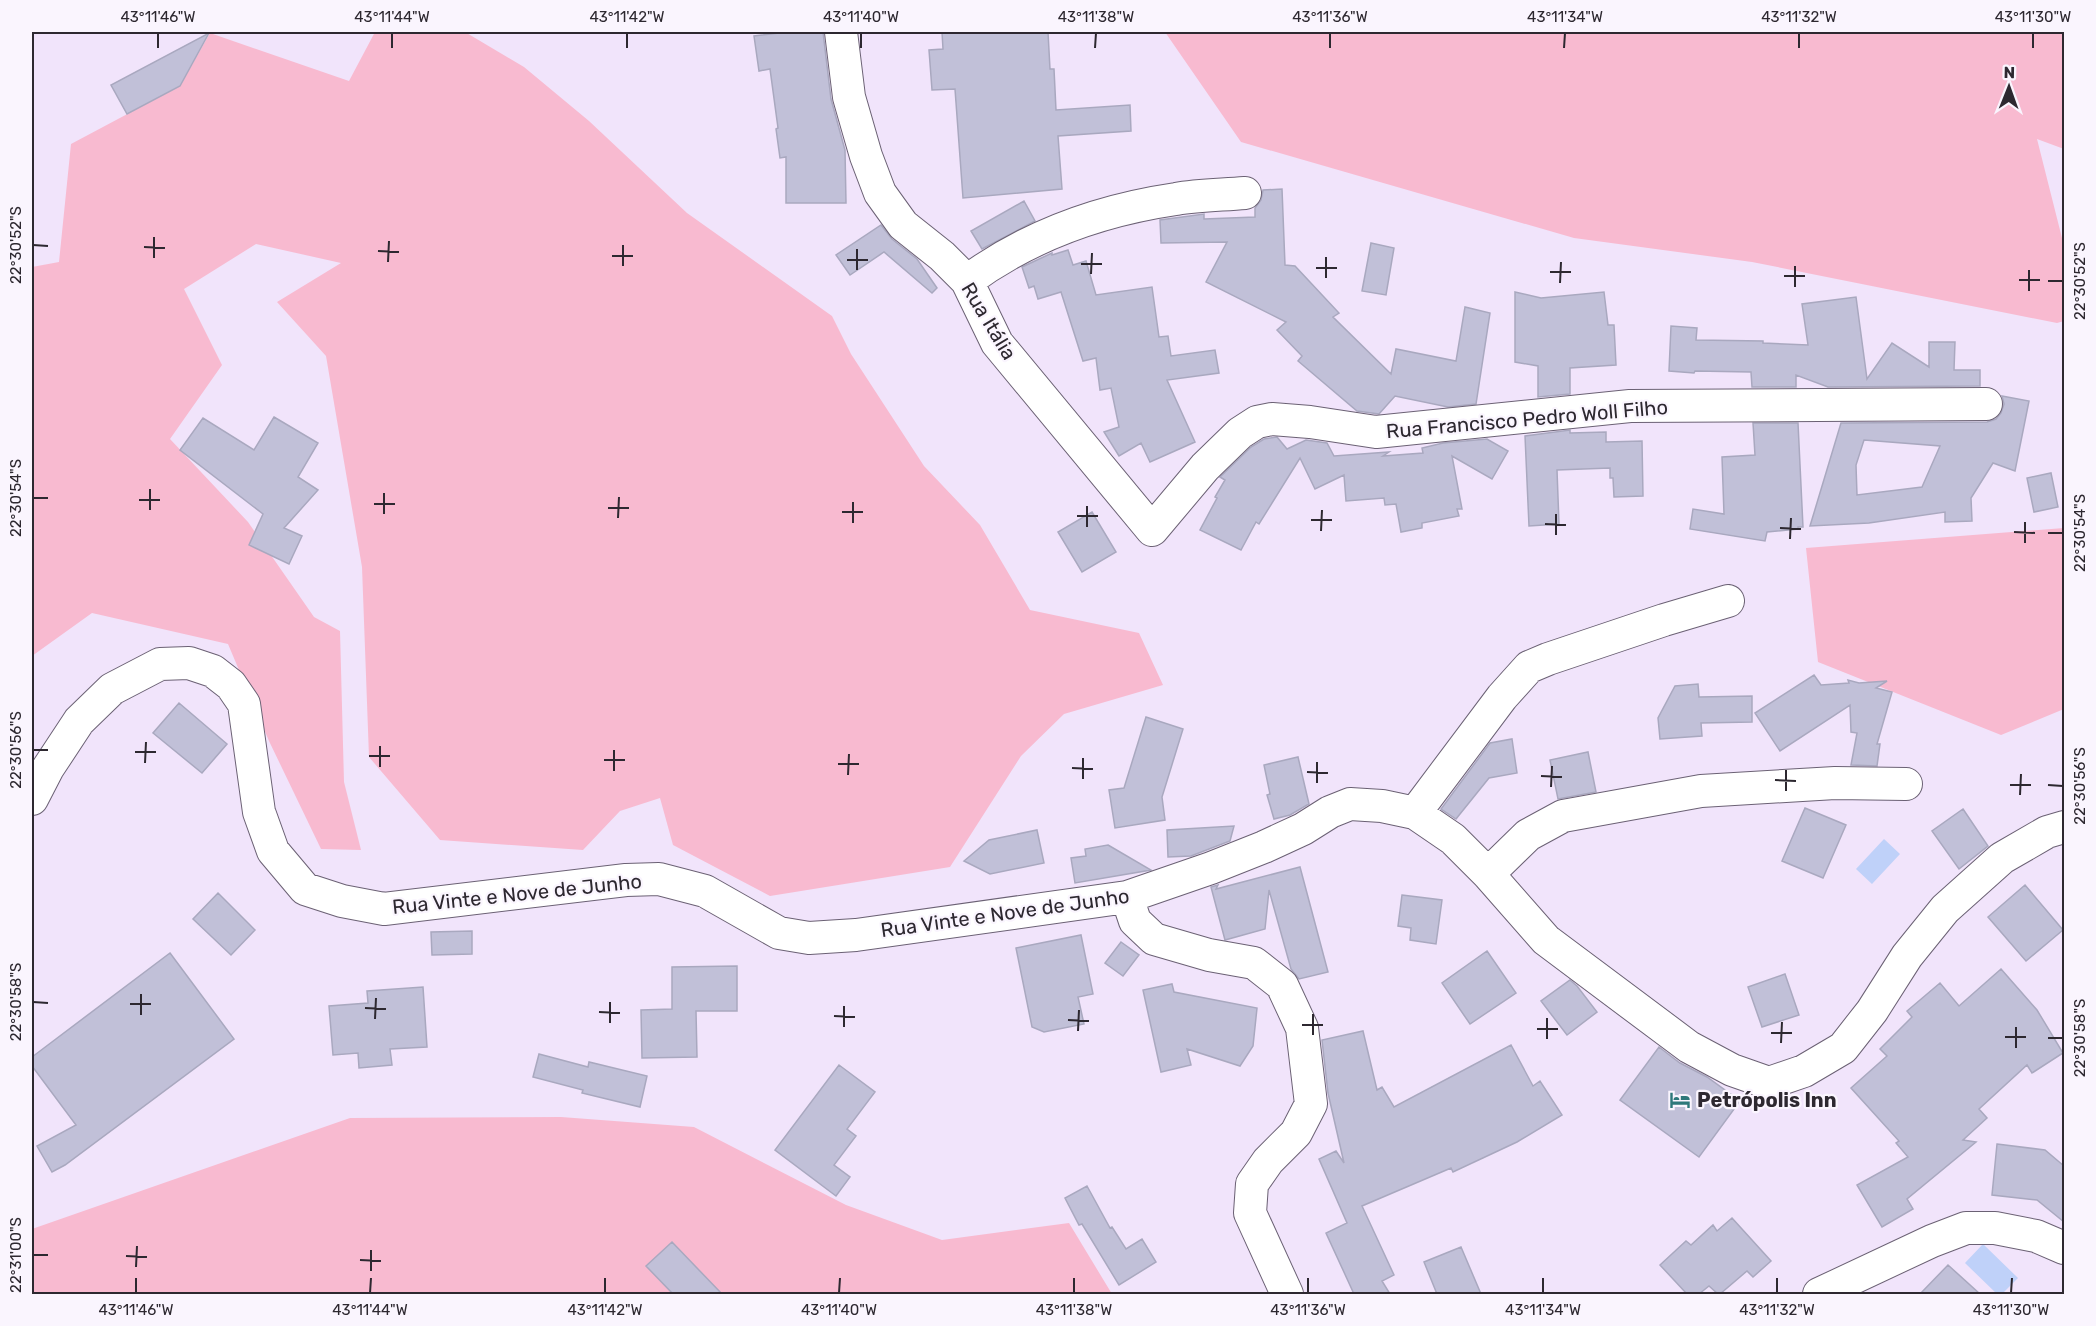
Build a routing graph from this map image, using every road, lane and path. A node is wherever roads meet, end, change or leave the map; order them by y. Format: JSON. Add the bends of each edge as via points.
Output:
{"nodes":[{"id":1,"x":841,"y":32,"type":"edge"},
{"id":2,"x":1245,"y":193,"type":"dead end"},
{"id":3,"x":967,"y":281,"type":"junction"},
{"id":4,"x":1986,"y":404,"type":"dead end"},
{"id":5,"x":1152,"y":530,"type":"joint"},
{"id":6,"x":1728,"y":601,"type":"dead end"},
{"id":7,"x":1906,"y":784,"type":"dead end"},
{"id":8,"x":32,"y":799,"type":"edge"},
{"id":9,"x":1415,"y":813,"type":"junction"},
{"id":10,"x":2064,"y":827,"type":"edge"},
{"id":11,"x":1488,"y":874,"type":"junction"},
{"id":12,"x":1127,"y":897,"type":"junction"},
{"id":13,"x":2064,"y":1248,"type":"edge"},
{"id":14,"x":1287,"y":1294,"type":"edge"},
{"id":15,"x":1819,"y":1294,"type":"edge"}],
"edges":[{"from":1,"to":3,"type":"street","name":"Rua Itália","via":[[849,97],[880,193],[903,225]]},
{"from":2,"to":3,"type":"street","via":[[1177,198],[1118,210],[1027,243]]},
{"from":3,"to":5,"type":"street","name":"Rua Itália","via":[[997,343]]},
{"from":4,"to":5,"type":"street","name":"Rua Francisco Pedro Woll Filho","via":[[1630,406],[1376,432],[1272,419],[1240,432],[1204,467]]},
{"from":6,"to":9,"type":"street","via":[[1529,667]]},
{"from":7,"to":11,"type":"street","via":[[1834,783],[1701,791],[1563,816],[1528,835]]},
{"from":8,"to":12,"type":"street","name":"Rua Vinte e Nove de Junho","via":[[79,721],[112,689],[160,664],[189,663],[213,671],[231,685],[244,704],[259,812],[273,851],[306,889],[342,901],[384,909],[659,879],[705,891],[779,933],[809,938]]},
{"from":9,"to":11,"type":"street","name":"Rua Vinte e Nove de Junho","via":[[1453,839]]},
{"from":9,"to":12,"type":"street","name":"Rua Vinte e Nove de Junho","via":[[1350,804],[1264,847]]},
{"from":10,"to":11,"type":"street","name":"Rua Vinte e Nove de Junho","via":[[2047,832],[2002,858],[1945,909],[1843,1048],[1804,1071],[1768,1083],[1732,1070],[1689,1047],[1642,1013],[1546,940]]},
{"from":12,"to":14,"type":"street","via":[[1135,921],[1154,939],[1254,963],[1282,985],[1302,1028],[1311,1104],[1296,1133],[1251,1184],[1250,1213]]},
{"from":13,"to":15,"type":"street","via":[[2036,1236],[1995,1228],[1966,1228]]}]}
